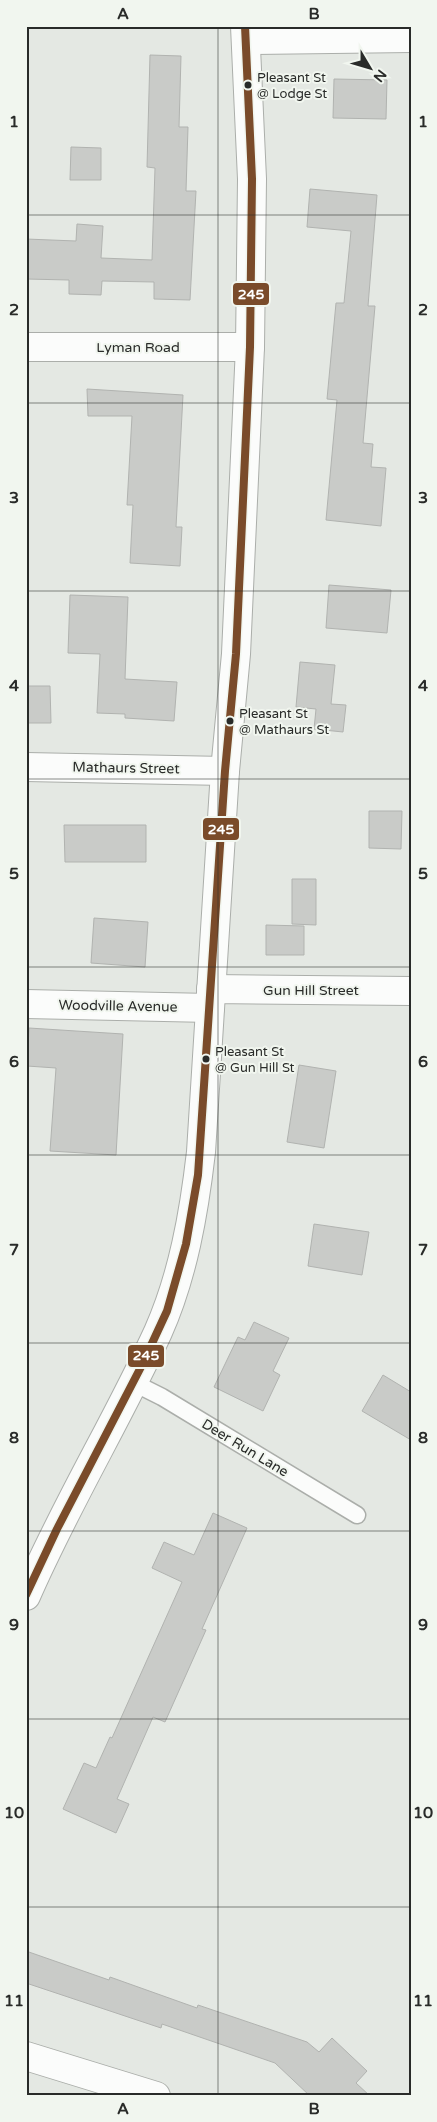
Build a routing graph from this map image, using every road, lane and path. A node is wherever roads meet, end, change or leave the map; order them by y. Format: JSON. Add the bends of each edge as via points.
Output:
{"nodes":[{"id":1,"x":246,"y":33,"type":"edge"},
{"id":2,"x":411,"y":38,"type":"edge"},
{"id":3,"x":26,"y":347,"type":"edge"},
{"id":4,"x":250,"y":347,"type":"junction"},
{"id":5,"x":26,"y":766,"type":"edge"},
{"id":6,"x":225,"y":771,"type":"junction"},
{"id":7,"x":411,"y":991,"type":"edge"},
{"id":8,"x":210,"y":998,"type":"junction"},
{"id":9,"x":26,"y":1004,"type":"edge"},
{"id":10,"x":132,"y":1382,"type":"junction"},
{"id":11,"x":357,"y":1515,"type":"dead end"},
{"id":12,"x":26,"y":1596,"type":"edge"},
{"id":13,"x":26,"y":2056,"type":"edge"},
{"id":14,"x":156,"y":2096,"type":"edge"}],
"edges":[{"from":1,"to":2,"type":"street"},
{"from":1,"to":4,"type":"street","via":[[252,196]]},
{"from":3,"to":4,"type":"street","name":"Lyman Road"},
{"from":4,"to":6,"type":"street","via":[[236,654]]},
{"from":5,"to":6,"type":"street","name":"Mathaurs Street"},
{"from":6,"to":8,"type":"street"},
{"from":7,"to":8,"type":"street","name":"Gun Hill Street"},
{"from":8,"to":9,"type":"street","name":"Woodville Avenue"},
{"from":8,"to":10,"type":"street","via":[[201,1152],[192,1214],[169,1302]]},
{"from":10,"to":11,"type":"lane","name":"Deer Run Lane"},
{"from":10,"to":12,"type":"street"},
{"from":13,"to":14,"type":"street"}]}
